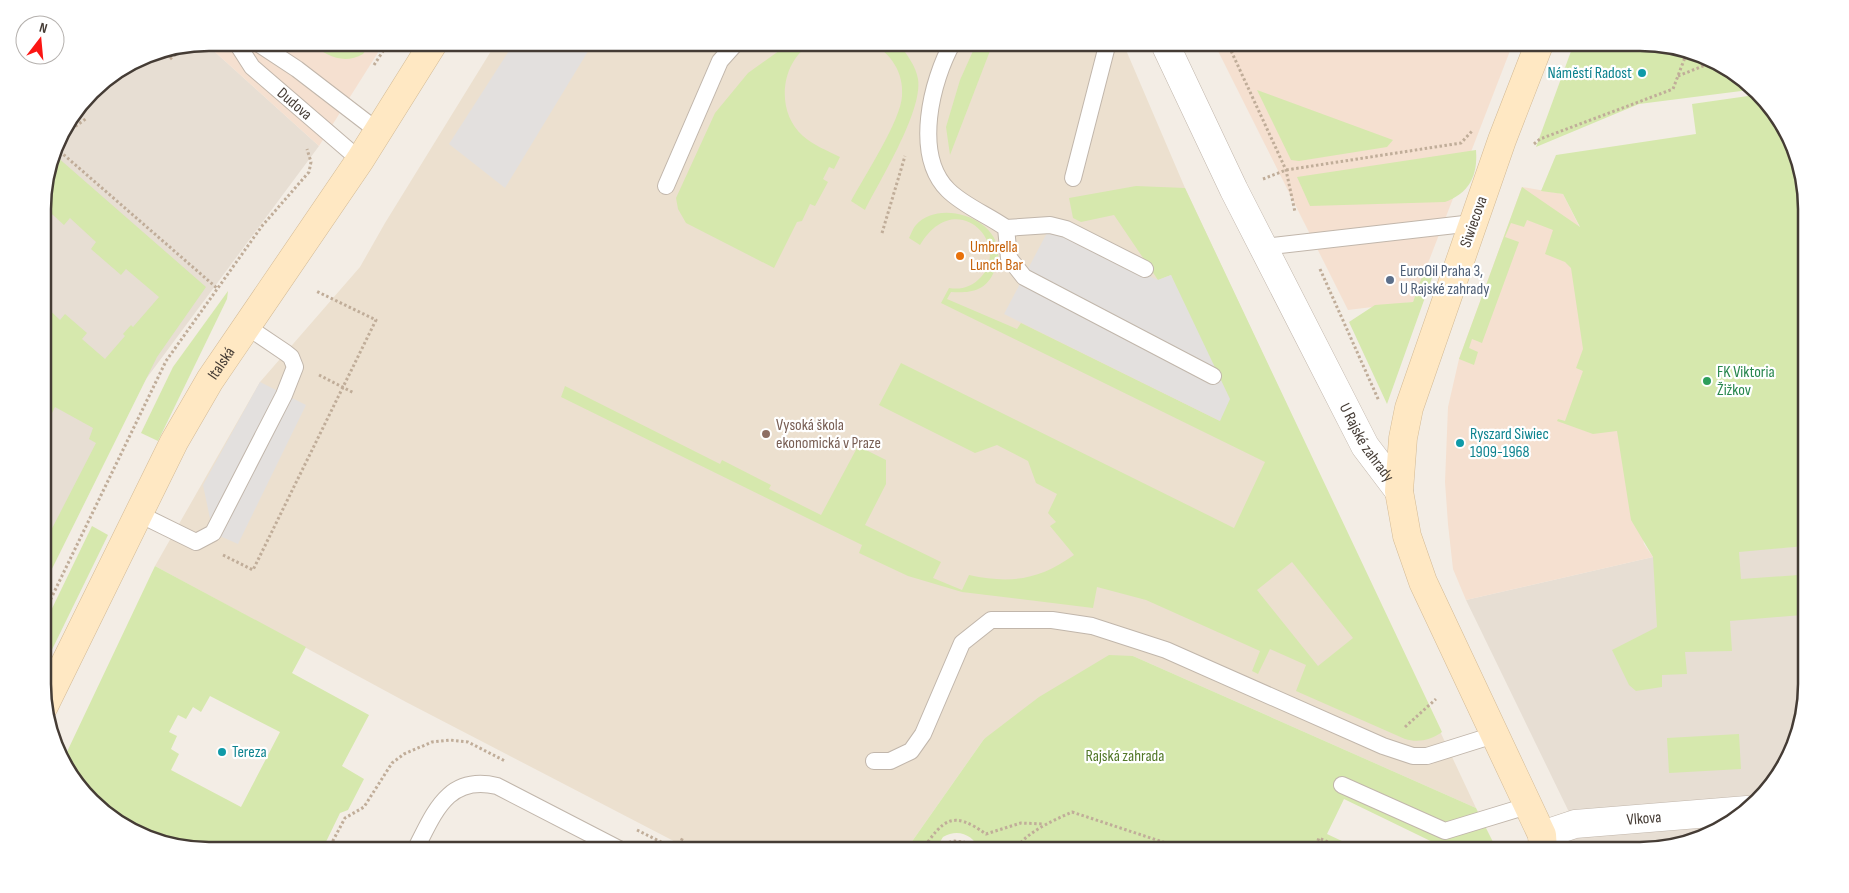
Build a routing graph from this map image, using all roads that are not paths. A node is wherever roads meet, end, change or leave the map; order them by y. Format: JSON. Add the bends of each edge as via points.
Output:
{"nodes":[{"id":1,"x":242,"y":51,"type":"edge"},
{"id":2,"x":270,"y":51,"type":"edge"},
{"id":3,"x":428,"y":51,"type":"edge"},
{"id":4,"x":729,"y":51,"type":"edge"},
{"id":5,"x":948,"y":51,"type":"edge"},
{"id":6,"x":1106,"y":51,"type":"edge"},
{"id":7,"x":1168,"y":51,"type":"edge"},
{"id":8,"x":1537,"y":51,"type":"edge"},
{"id":9,"x":378,"y":132,"type":"junction"},
{"id":10,"x":360,"y":160,"type":"junction"},
{"id":11,"x":1072,"y":178,"type":"dead end"},
{"id":12,"x":666,"y":186,"type":"dead end"},
{"id":13,"x":1473,"y":223,"type":"junction"},
{"id":14,"x":1006,"y":228,"type":"junction"},
{"id":15,"x":1263,"y":247,"type":"junction"},
{"id":16,"x":1146,"y":269,"type":"dead end"},
{"id":17,"x":246,"y":326,"type":"junction"},
{"id":18,"x":1213,"y":376,"type":"dead end"},
{"id":19,"x":1399,"y":491,"type":"junction"},
{"id":20,"x":139,"y":514,"type":"junction"},
{"id":21,"x":52,"y":691,"type":"edge"},
{"id":22,"x":1494,"y":735,"type":"junction"},
{"id":23,"x":874,"y":760,"type":"dead end"},
{"id":24,"x":1342,"y":785,"type":"dead end"},
{"id":25,"x":1527,"y":806,"type":"junction"},
{"id":26,"x":1732,"y":811,"type":"edge"},
{"id":27,"x":1541,"y":841,"type":"edge"},
{"id":28,"x":1545,"y":841,"type":"edge"},
{"id":29,"x":418,"y":842,"type":"edge"},
{"id":30,"x":605,"y":842,"type":"edge"}],
"edges":[{"from":1,"to":10,"type":"lane","name":"Dudova","via":[[252,67]]},
{"from":2,"to":9,"type":"lane","name":"Dudova"},
{"from":3,"to":9,"type":"street","name":"Italská"},
{"from":4,"to":12,"type":"lane","via":[[720,61]]},
{"from":5,"to":14,"type":"lane","via":[[934,88],[929,116],[931,156],[936,176],[949,191]]},
{"from":6,"to":11,"type":"lane"},
{"from":7,"to":15,"type":"street","name":"U Rajské zahrady"},
{"from":8,"to":13,"type":"street","name":"Siwiecova"},
{"from":9,"to":10,"type":"street","name":"Italská"},
{"from":10,"to":17,"type":"street","name":"Italská"},
{"from":13,"to":15,"type":"lane"},
{"from":13,"to":19,"type":"street","name":"Siwiecova","via":[[1410,408],[1403,438]]},
{"from":14,"to":16,"type":"lane","via":[[1050,225],[1066,229]]},
{"from":14,"to":18,"type":"lane","via":[[1009,258],[1024,277]]},
{"from":15,"to":19,"type":"street","name":"U Rajské zahrady","via":[[1365,446]]},
{"from":17,"to":20,"type":"street","name":"Italská","via":[[174,442]]},
{"from":17,"to":20,"type":"lane","via":[[291,357],[295,367],[213,533],[196,542]]},
{"from":19,"to":22,"type":"street","name":"U Rajské zahrady","via":[[1407,536],[1423,582]]},
{"from":20,"to":21,"type":"street","name":"Italská"},
{"from":22,"to":23,"type":"lane","via":[[1427,756],[1412,756],[1130,637],[1092,626],[1052,620],[991,620],[962,643],[923,734],[912,751],[890,761]]},
{"from":22,"to":25,"type":"street","name":"U Rajské zahrady"},
{"from":24,"to":25,"type":"lane","via":[[1445,831]]},
{"from":25,"to":27,"type":"street","name":"U Rajské zahrady"},
{"from":26,"to":28,"type":"street","name":"Vlkova","via":[[1575,824]]},
{"from":29,"to":30,"type":"lane","via":[[437,808],[450,793],[466,785],[483,783],[497,786]]}]}
